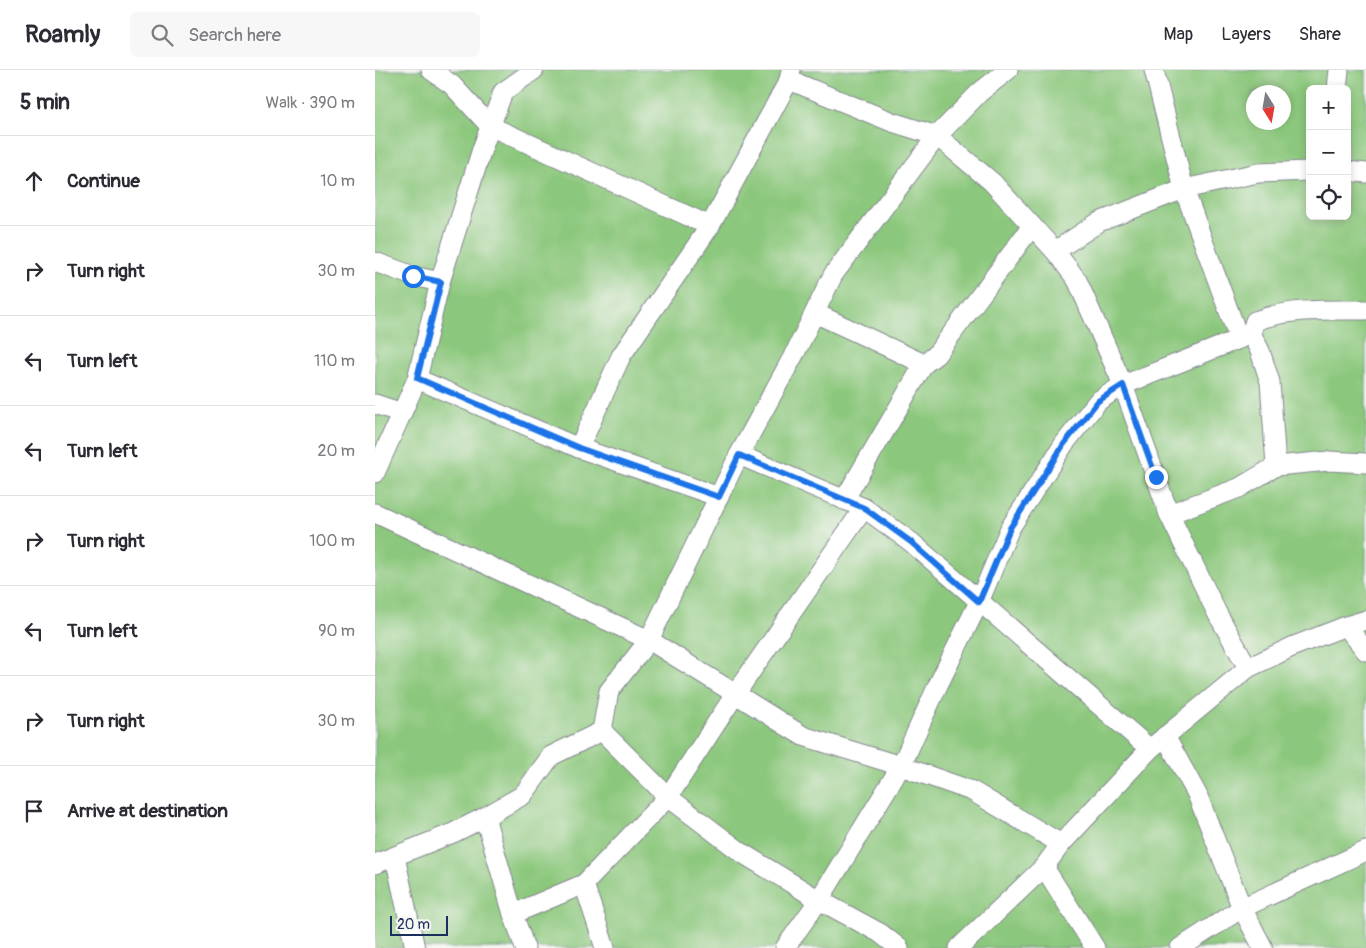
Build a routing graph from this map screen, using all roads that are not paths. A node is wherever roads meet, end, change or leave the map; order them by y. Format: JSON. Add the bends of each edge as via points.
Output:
{"nodes":[{"id":1,"x":431,"y":70,"type":"edge"},
{"id":2,"x":534,"y":70,"type":"edge"},
{"id":3,"x":1008,"y":70,"type":"edge"},
{"id":4,"x":1154,"y":70,"type":"edge"},
{"id":5,"x":1339,"y":70,"type":"edge"},
{"id":6,"x":790,"y":75,"type":"edge"},
{"id":7,"x":1337,"y":85,"type":"edge"},
{"id":8,"x":490,"y":126,"type":"junction"},
{"id":9,"x":937,"y":136,"type":"junction"},
{"id":10,"x":1306,"y":171,"type":"edge"},
{"id":11,"x":1351,"y":171,"type":"edge"},
{"id":12,"x":1366,"y":172,"type":"edge"},
{"id":13,"x":1184,"y":189,"type":"junction"},
{"id":14,"x":711,"y":226,"type":"junction"},
{"id":15,"x":1032,"y":226,"type":"junction"},
{"id":16,"x":1055,"y":251,"type":"junction"},
{"id":17,"x":375,"y":262,"type":"edge"},
{"id":18,"x":441,"y":282,"type":"junction"},
{"id":19,"x":1366,"y":310,"type":"edge"},
{"id":20,"x":815,"y":313,"type":"junction"},
{"id":21,"x":1245,"y":336,"type":"junction"},
{"id":22,"x":924,"y":364,"type":"junction"},
{"id":23,"x":417,"y":378,"type":"junction"},
{"id":24,"x":1123,"y":385,"type":"junction"},
{"id":25,"x":375,"y":404,"type":"edge"},
{"id":26,"x":402,"y":413,"type":"junction"},
{"id":27,"x":579,"y":448,"type":"junction"},
{"id":28,"x":739,"y":455,"type":"junction"},
{"id":29,"x":1366,"y":463,"type":"edge"},
{"id":30,"x":1276,"y":466,"type":"junction"},
{"id":31,"x":375,"y":472,"type":"edge"},
{"id":32,"x":719,"y":497,"type":"junction"},
{"id":33,"x":844,"y":500,"type":"junction"},
{"id":34,"x":864,"y":508,"type":"junction"},
{"id":35,"x":375,"y":513,"type":"edge"},
{"id":36,"x":1169,"y":514,"type":"junction"},
{"id":37,"x":979,"y":602,"type":"junction"},
{"id":38,"x":1366,"y":620,"type":"edge"},
{"id":39,"x":1346,"y":626,"type":"junction"},
{"id":40,"x":649,"y":640,"type":"junction"},
{"id":41,"x":1366,"y":651,"type":"edge"},
{"id":42,"x":1248,"y":668,"type":"junction"},
{"id":43,"x":735,"y":693,"type":"junction"},
{"id":44,"x":602,"y":731,"type":"junction"},
{"id":45,"x":1165,"y":736,"type":"junction"},
{"id":46,"x":1150,"y":750,"type":"junction"},
{"id":47,"x":901,"y":766,"type":"junction"},
{"id":48,"x":668,"y":797,"type":"junction"},
{"id":49,"x":485,"y":817,"type":"junction"},
{"id":50,"x":1061,"y":844,"type":"junction"},
{"id":51,"x":1364,"y":855,"type":"edge"},
{"id":52,"x":395,"y":857,"type":"junction"},
{"id":53,"x":375,"y":864,"type":"edge"},
{"id":54,"x":1044,"y":867,"type":"junction"},
{"id":55,"x":584,"y":884,"type":"junction"},
{"id":56,"x":819,"y":900,"type":"junction"},
{"id":57,"x":1242,"y":908,"type":"junction"},
{"id":58,"x":513,"y":914,"type":"junction"},
{"id":59,"x":415,"y":948,"type":"edge"},
{"id":60,"x":525,"y":948,"type":"edge"},
{"id":61,"x":605,"y":948,"type":"edge"},
{"id":62,"x":785,"y":948,"type":"edge"},
{"id":63,"x":899,"y":948,"type":"edge"},
{"id":64,"x":959,"y":948,"type":"edge"},
{"id":65,"x":1095,"y":948,"type":"edge"},
{"id":66,"x":1180,"y":948,"type":"edge"},
{"id":67,"x":1263,"y":948,"type":"edge"}],
"edges":[{"from":1,"to":8,"type":"street","via":[[452,85]]},
{"from":2,"to":8,"type":"street","via":[[503,92]]},
{"from":3,"to":9,"type":"street","via":[[980,92]]},
{"from":4,"to":13,"type":"street"},
{"from":5,"to":7,"type":"street"},
{"from":6,"to":9,"type":"street","via":[[892,122]]},
{"from":6,"to":14,"type":"street"},
{"from":8,"to":14,"type":"street"},
{"from":8,"to":18,"type":"street"},
{"from":9,"to":15,"type":"street","via":[[992,182]]},
{"from":9,"to":20,"type":"street","via":[[833,275]]},
{"from":10,"to":13,"type":"street","via":[[1258,173]]},
{"from":11,"to":12,"type":"street"},
{"from":13,"to":16,"type":"street","via":[[1099,222]]},
{"from":13,"to":21,"type":"street"},
{"from":14,"to":27,"type":"street","via":[[621,356]]},
{"from":15,"to":16,"type":"street"},
{"from":15,"to":22,"type":"street","via":[[936,355]]},
{"from":16,"to":24,"type":"street","via":[[1077,280]]},
{"from":17,"to":18,"type":"street"},
{"from":18,"to":23,"type":"street"},
{"from":19,"to":21,"type":"street","via":[[1314,310],[1271,315],[1255,321]]},
{"from":20,"to":22,"type":"street"},
{"from":20,"to":28,"type":"street"},
{"from":21,"to":24,"type":"street"},
{"from":21,"to":30,"type":"street","via":[[1260,351],[1270,382]]},
{"from":22,"to":33,"type":"street"},
{"from":23,"to":26,"type":"street"},
{"from":23,"to":27,"type":"street"},
{"from":24,"to":36,"type":"street"},
{"from":24,"to":37,"type":"street","via":[[1098,401],[1064,444],[1010,528]]},
{"from":25,"to":26,"type":"street"},
{"from":26,"to":31,"type":"street"},
{"from":27,"to":32,"type":"street"},
{"from":28,"to":32,"type":"street"},
{"from":28,"to":33,"type":"street"},
{"from":29,"to":30,"type":"street","via":[[1329,460]]},
{"from":30,"to":36,"type":"street","via":[[1239,488]]},
{"from":32,"to":40,"type":"street"},
{"from":33,"to":34,"type":"street"},
{"from":34,"to":37,"type":"street","via":[[911,542]]},
{"from":34,"to":43,"type":"street"},
{"from":35,"to":40,"type":"street"},
{"from":36,"to":42,"type":"street"},
{"from":37,"to":46,"type":"street"},
{"from":37,"to":47,"type":"street"},
{"from":38,"to":39,"type":"street"},
{"from":39,"to":41,"type":"street"},
{"from":39,"to":42,"type":"street"},
{"from":40,"to":43,"type":"street"},
{"from":40,"to":44,"type":"street","via":[[609,691]]},
{"from":42,"to":45,"type":"street"},
{"from":43,"to":47,"type":"street","via":[[803,736]]},
{"from":43,"to":48,"type":"street"},
{"from":44,"to":48,"type":"street"},
{"from":44,"to":49,"type":"street","via":[[551,756],[523,795]]},
{"from":45,"to":46,"type":"street"},
{"from":45,"to":57,"type":"street","via":[[1197,794]]},
{"from":46,"to":50,"type":"street"},
{"from":47,"to":50,"type":"street","via":[[972,791]]},
{"from":47,"to":56,"type":"street"},
{"from":48,"to":55,"type":"street"},
{"from":48,"to":56,"type":"street","via":[[742,853]]},
{"from":49,"to":52,"type":"street"},
{"from":49,"to":58,"type":"street"},
{"from":50,"to":54,"type":"street"},
{"from":51,"to":57,"type":"street"},
{"from":52,"to":53,"type":"street"},
{"from":52,"to":59,"type":"street"},
{"from":54,"to":64,"type":"street"},
{"from":54,"to":65,"type":"street"},
{"from":55,"to":58,"type":"street"},
{"from":55,"to":61,"type":"street"},
{"from":56,"to":62,"type":"street"},
{"from":56,"to":63,"type":"street","via":[[880,933]]},
{"from":57,"to":66,"type":"street"},
{"from":57,"to":67,"type":"street"},
{"from":58,"to":60,"type":"street"}]}
